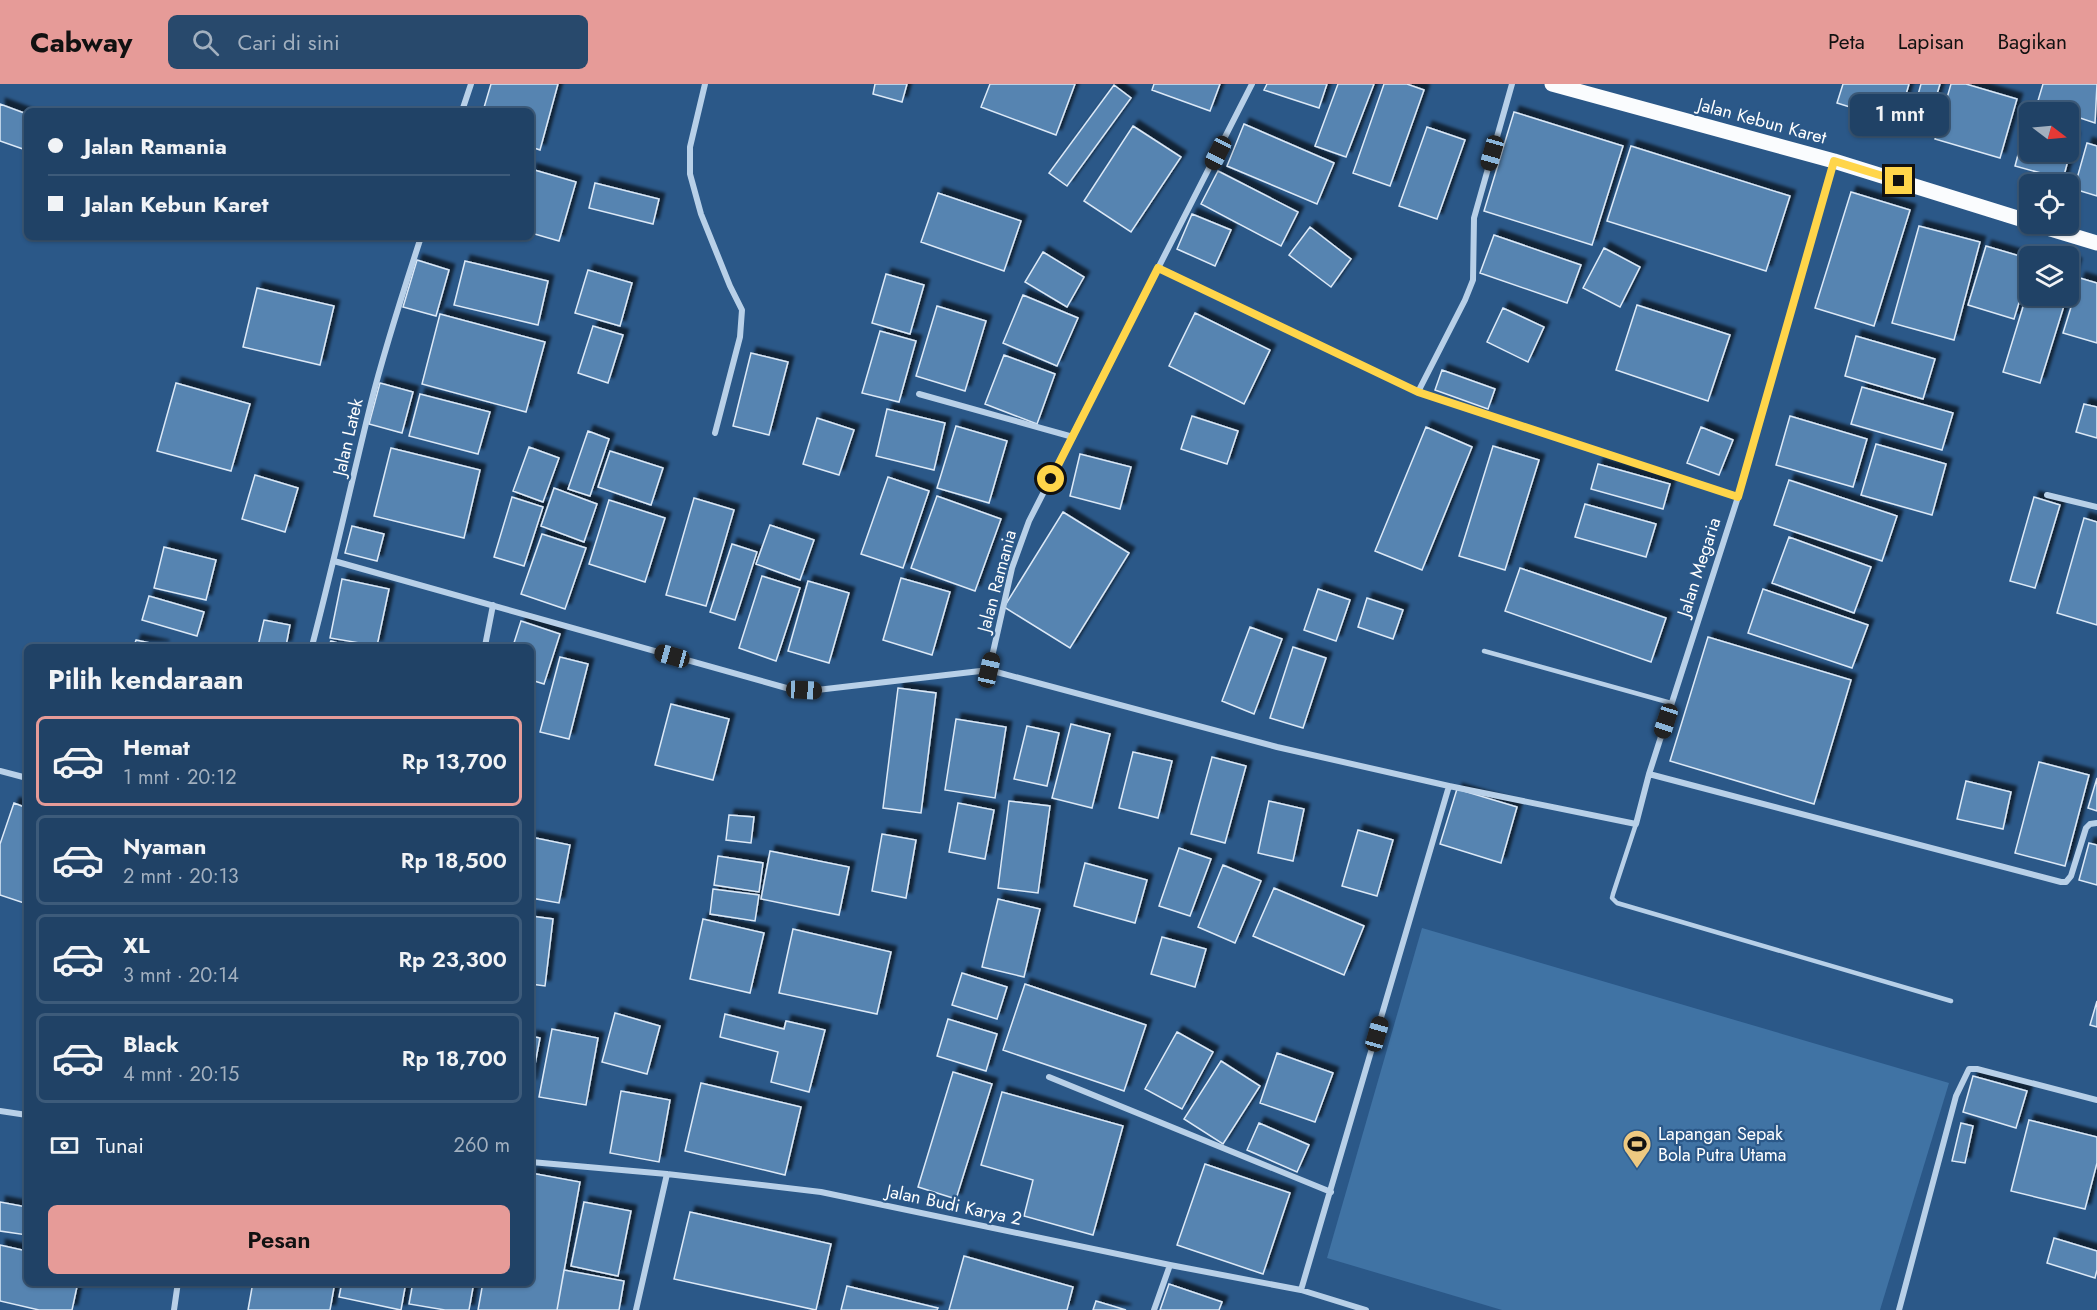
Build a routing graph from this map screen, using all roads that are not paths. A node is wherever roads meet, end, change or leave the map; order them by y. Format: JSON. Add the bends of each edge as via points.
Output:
{"nodes":[{"id":1,"x":471,"y":84,"type":"edge"},
{"id":2,"x":705,"y":84,"type":"edge"},
{"id":3,"x":1252,"y":84,"type":"edge"},
{"id":4,"x":1512,"y":84,"type":"edge"},
{"id":5,"x":1553,"y":84,"type":"edge"},
{"id":6,"x":463,"y":108,"type":"edge"},
{"id":7,"x":1834,"y":161,"type":"junction"},
{"id":8,"x":2019,"y":219,"type":"edge"},
{"id":9,"x":2067,"y":234,"type":"edge"},
{"id":10,"x":420,"y":240,"type":"edge"},
{"id":11,"x":2097,"y":243,"type":"edge"},
{"id":12,"x":1158,"y":268,"type":"junction"},
{"id":13,"x":1418,"y":392,"type":"junction"},
{"id":14,"x":920,"y":394,"type":"dead end"},
{"id":15,"x":715,"y":433,"type":"dead end"},
{"id":16,"x":1073,"y":437,"type":"junction"},
{"id":17,"x":2047,"y":495,"type":"dead end"},
{"id":18,"x":1738,"y":497,"type":"junction"},
{"id":19,"x":2097,"y":507,"type":"edge"},
{"id":20,"x":334,"y":561,"type":"junction"},
{"id":21,"x":493,"y":605,"type":"junction"},
{"id":22,"x":313,"y":644,"type":"edge"},
{"id":23,"x":485,"y":644,"type":"edge"},
{"id":24,"x":1484,"y":651,"type":"dead end"},
{"id":25,"x":989,"y":670,"type":"junction"},
{"id":26,"x":1671,"y":703,"type":"junction"},
{"id":27,"x":0,"y":771,"type":"edge"},
{"id":28,"x":1649,"y":774,"type":"junction"},
{"id":29,"x":24,"y":777,"type":"edge"},
{"id":30,"x":1449,"y":786,"type":"junction"},
{"id":31,"x":2097,"y":823,"type":"edge"},
{"id":32,"x":1636,"y":824,"type":"junction"},
{"id":33,"x":1952,"y":1001,"type":"dead end"},
{"id":34,"x":1049,"y":1077,"type":"dead end"},
{"id":35,"x":2097,"y":1100,"type":"edge"},
{"id":36,"x":0,"y":1112,"type":"edge"},
{"id":37,"x":24,"y":1115,"type":"edge"},
{"id":38,"x":534,"y":1162,"type":"edge"},
{"id":39,"x":667,"y":1174,"type":"junction"},
{"id":40,"x":1331,"y":1192,"type":"junction"},
{"id":41,"x":1170,"y":1265,"type":"junction"},
{"id":42,"x":177,"y":1286,"type":"edge"},
{"id":43,"x":1301,"y":1290,"type":"junction"},
{"id":44,"x":174,"y":1310,"type":"edge"},
{"id":45,"x":636,"y":1310,"type":"edge"},
{"id":46,"x":1154,"y":1310,"type":"edge"},
{"id":47,"x":1366,"y":1310,"type":"edge"},
{"id":48,"x":1899,"y":1310,"type":"edge"}],
"edges":[{"from":1,"to":6,"type":"street"},
{"from":2,"to":15,"type":"street","via":[[690,147],[690,174],[701,214],[742,310],[740,337]]},
{"from":3,"to":12,"type":"street","name":"Jalan Ramania"},
{"from":4,"to":13,"type":"street","via":[[1474,218],[1473,280]]},
{"from":5,"to":7,"type":"main road","name":"Jalan Kebun Karet"},
{"from":7,"to":8,"type":"main road","name":"Jalan Kebun Karet"},
{"from":7,"to":18,"type":"street","name":"Jalan Megaria"},
{"from":9,"to":11,"type":"main road"},
{"from":10,"to":20,"type":"street","name":"Jalan Latek","via":[[392,327]]},
{"from":12,"to":13,"type":"street"},
{"from":12,"to":16,"type":"street","name":"Jalan Ramania"},
{"from":13,"to":18,"type":"street"},
{"from":14,"to":16,"type":"street"},
{"from":16,"to":25,"type":"street","name":"Jalan Ramania","via":[[1019,543]]},
{"from":17,"to":19,"type":"street"},
{"from":18,"to":26,"type":"street","name":"Jalan Megaria"},
{"from":20,"to":21,"type":"street"},
{"from":20,"to":22,"type":"street","name":"Jalan Latek"},
{"from":21,"to":23,"type":"street"},
{"from":21,"to":25,"type":"street","via":[[790,689],[817,690]]},
{"from":24,"to":26,"type":"lane"},
{"from":25,"to":30,"type":"street","via":[[1277,747]]},
{"from":26,"to":28,"type":"street","name":"Jalan Megaria"},
{"from":27,"to":29,"type":"street"},
{"from":28,"to":31,"type":"street","via":[[2061,882],[2071,876],[2086,828]]},
{"from":28,"to":32,"type":"street","name":"Jalan Megaria"},
{"from":30,"to":32,"type":"street"},
{"from":30,"to":40,"type":"street"},
{"from":32,"to":33,"type":"lane","via":[[1612,898],[1617,903]]},
{"from":34,"to":40,"type":"street"},
{"from":35,"to":48,"type":"street","via":[[1969,1069],[1956,1096]]},
{"from":36,"to":37,"type":"street"},
{"from":38,"to":39,"type":"street","name":"Jalan Budi Karya 2"},
{"from":39,"to":41,"type":"street","name":"Jalan Budi Karya 2","via":[[821,1192]]},
{"from":39,"to":45,"type":"street"},
{"from":40,"to":43,"type":"street"},
{"from":41,"to":43,"type":"street","name":"Jalan Budi Karya 2"},
{"from":41,"to":46,"type":"street"},
{"from":42,"to":44,"type":"street"},
{"from":43,"to":47,"type":"street","name":"Jalan Budi Karya 2"}]}
